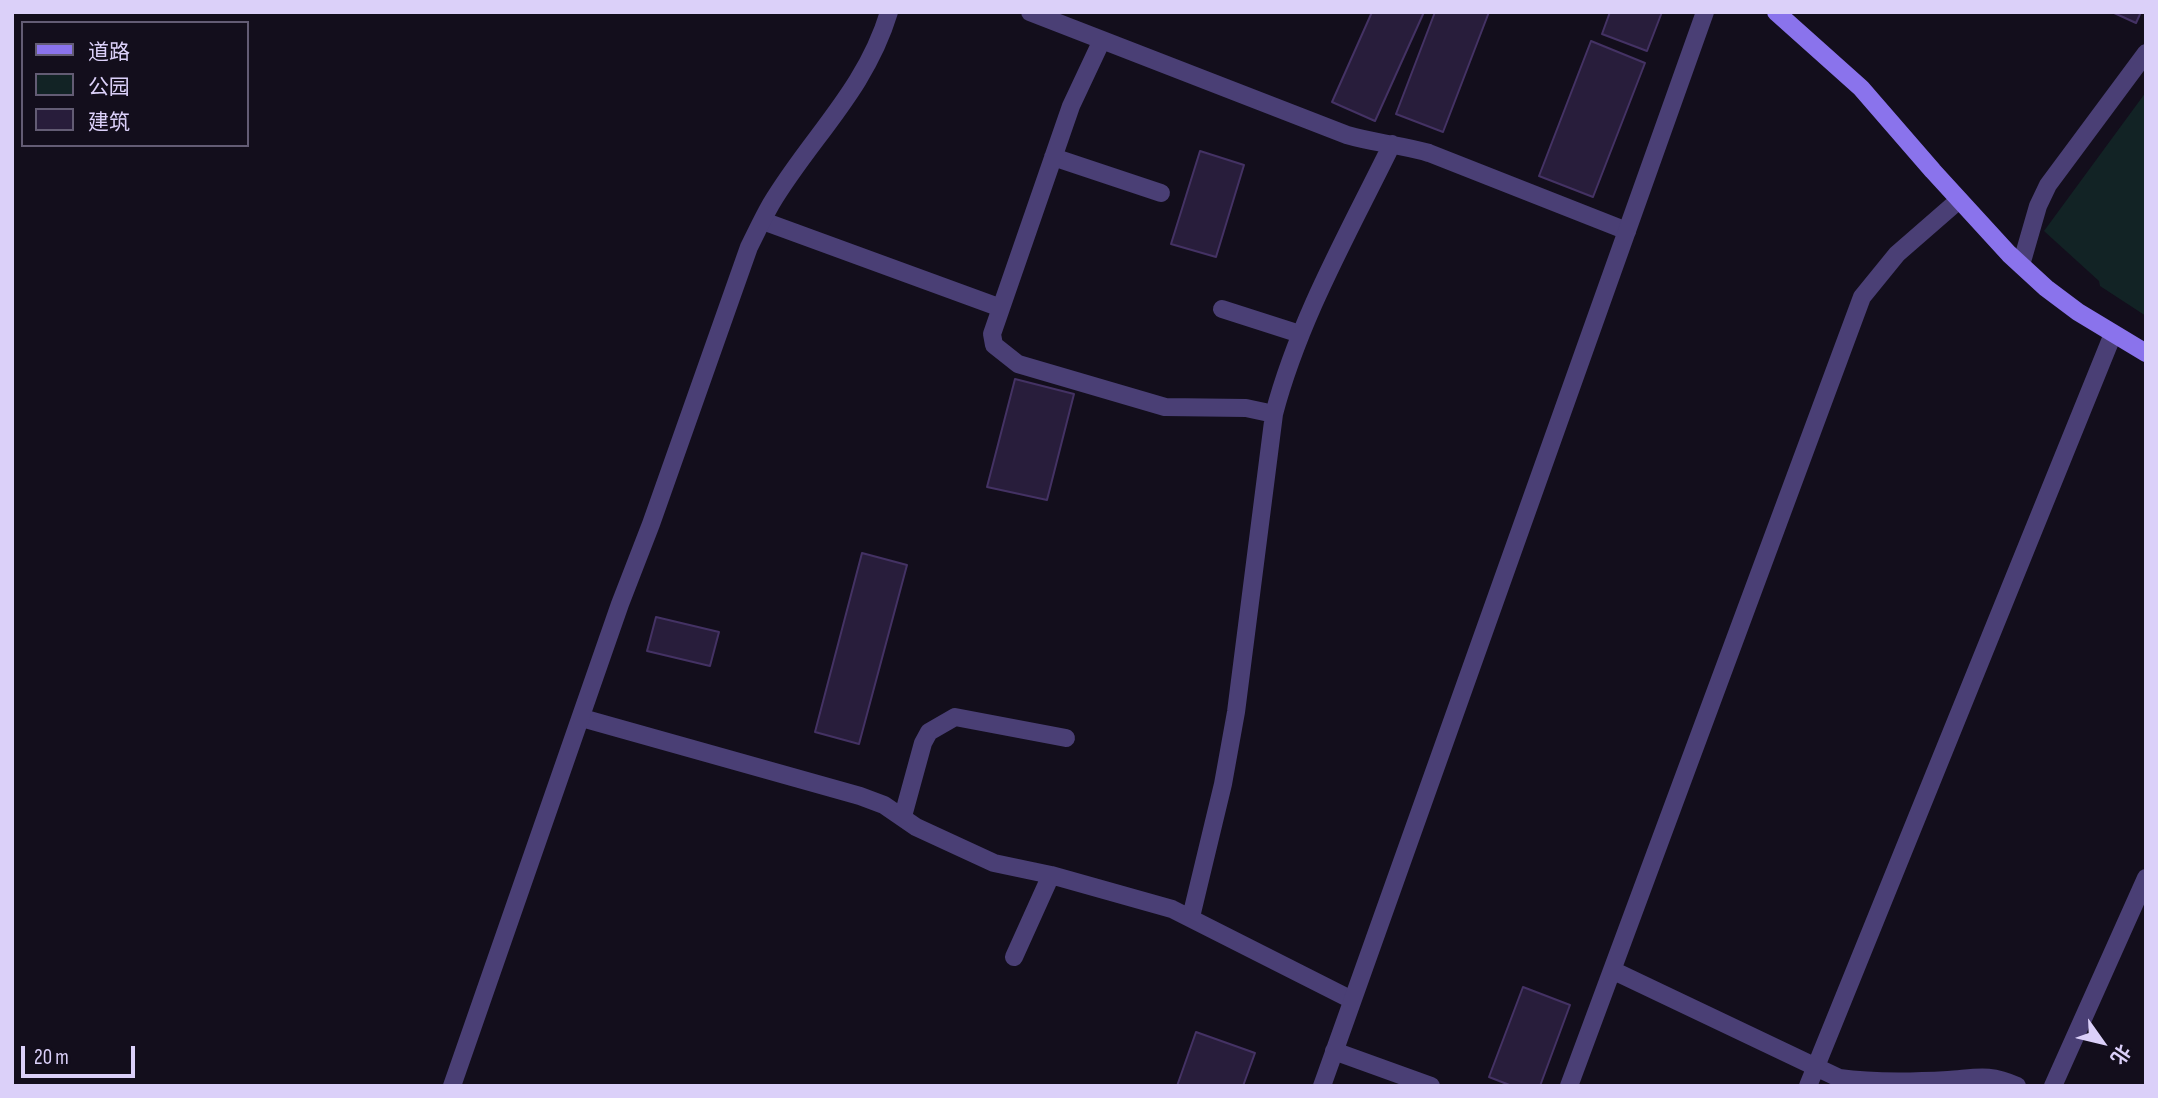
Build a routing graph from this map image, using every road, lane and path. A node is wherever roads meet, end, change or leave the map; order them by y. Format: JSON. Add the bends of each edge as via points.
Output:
{"nodes":[{"id":1,"x":889,"y":12,"type":"edge"},
{"id":2,"x":1030,"y":12,"type":"edge"},
{"id":3,"x":1705,"y":12,"type":"edge"},
{"id":4,"x":1776,"y":12,"type":"edge"},
{"id":5,"x":1102,"y":40,"type":"junction"},
{"id":6,"x":2146,"y":53,"type":"edge"},
{"id":7,"x":1392,"y":144,"type":"junction"},
{"id":8,"x":1053,"y":157,"type":"junction"},
{"id":9,"x":1161,"y":193,"type":"dead end"},
{"id":10,"x":1959,"y":200,"type":"junction"},
{"id":11,"x":763,"y":221,"type":"junction"},
{"id":12,"x":1627,"y":231,"type":"junction"},
{"id":13,"x":2021,"y":265,"type":"junction"},
{"id":14,"x":1001,"y":308,"type":"junction"},
{"id":15,"x":1222,"y":309,"type":"dead end"},
{"id":16,"x":1300,"y":334,"type":"junction"},
{"id":17,"x":2113,"y":334,"type":"junction"},
{"id":18,"x":2146,"y":353,"type":"edge"},
{"id":19,"x":1274,"y":414,"type":"junction"},
{"id":20,"x":582,"y":718,"type":"junction"},
{"id":21,"x":1066,"y":738,"type":"dead end"},
{"id":22,"x":903,"y":816,"type":"junction"},
{"id":23,"x":1051,"y":876,"type":"junction"},
{"id":24,"x":2146,"y":878,"type":"edge"},
{"id":25,"x":1191,"y":917,"type":"junction"},
{"id":26,"x":1014,"y":957,"type":"dead end"},
{"id":27,"x":1612,"y":970,"type":"junction"},
{"id":28,"x":1352,"y":1000,"type":"junction"},
{"id":29,"x":1334,"y":1051,"type":"junction"},
{"id":30,"x":1816,"y":1068,"type":"junction"},
{"id":31,"x":452,"y":1086,"type":"edge"},
{"id":32,"x":1322,"y":1086,"type":"edge"},
{"id":33,"x":1431,"y":1086,"type":"edge"},
{"id":34,"x":1570,"y":1086,"type":"edge"},
{"id":35,"x":1808,"y":1086,"type":"edge"},
{"id":36,"x":2017,"y":1086,"type":"edge"},
{"id":37,"x":2053,"y":1086,"type":"edge"}],
"edges":[{"from":1,"to":11,"type":"street","via":[[867,67]]},
{"from":2,"to":5,"type":"street"},
{"from":3,"to":12,"type":"street"},
{"from":4,"to":10,"type":"street","via":[[1861,88]]},
{"from":5,"to":7,"type":"street","via":[[1347,135]]},
{"from":5,"to":8,"type":"street"},
{"from":6,"to":13,"type":"street","via":[[2048,185]]},
{"from":7,"to":12,"type":"street","via":[[1429,153]]},
{"from":7,"to":16,"type":"street"},
{"from":8,"to":9,"type":"street"},
{"from":8,"to":14,"type":"street"},
{"from":10,"to":13,"type":"street"},
{"from":10,"to":27,"type":"street","via":[[1898,254],[1862,297]]},
{"from":11,"to":14,"type":"street"},
{"from":11,"to":20,"type":"street","via":[[749,247]]},
{"from":12,"to":28,"type":"street"},
{"from":13,"to":17,"type":"street"},
{"from":14,"to":19,"type":"street","via":[[992,334],[994,345],[1018,364],[1165,407],[1246,408]]},
{"from":15,"to":16,"type":"street"},
{"from":16,"to":19,"type":"street"},
{"from":17,"to":18,"type":"street"},
{"from":17,"to":30,"type":"street"},
{"from":19,"to":25,"type":"street","via":[[1236,712]]},
{"from":20,"to":22,"type":"street","via":[[860,796]]},
{"from":20,"to":31,"type":"street"},
{"from":21,"to":22,"type":"street","via":[[955,717],[944,721],[923,743]]},
{"from":22,"to":23,"type":"street","via":[[916,827],[994,863]]},
{"from":23,"to":25,"type":"street"},
{"from":23,"to":26,"type":"street"},
{"from":24,"to":37,"type":"street"},
{"from":25,"to":28,"type":"street"},
{"from":27,"to":30,"type":"street"},
{"from":27,"to":34,"type":"street"},
{"from":28,"to":29,"type":"street"},
{"from":29,"to":32,"type":"street"},
{"from":29,"to":33,"type":"street"},
{"from":30,"to":35,"type":"street"},
{"from":30,"to":36,"type":"street","via":[[1862,1081],[1982,1075]]}]}
